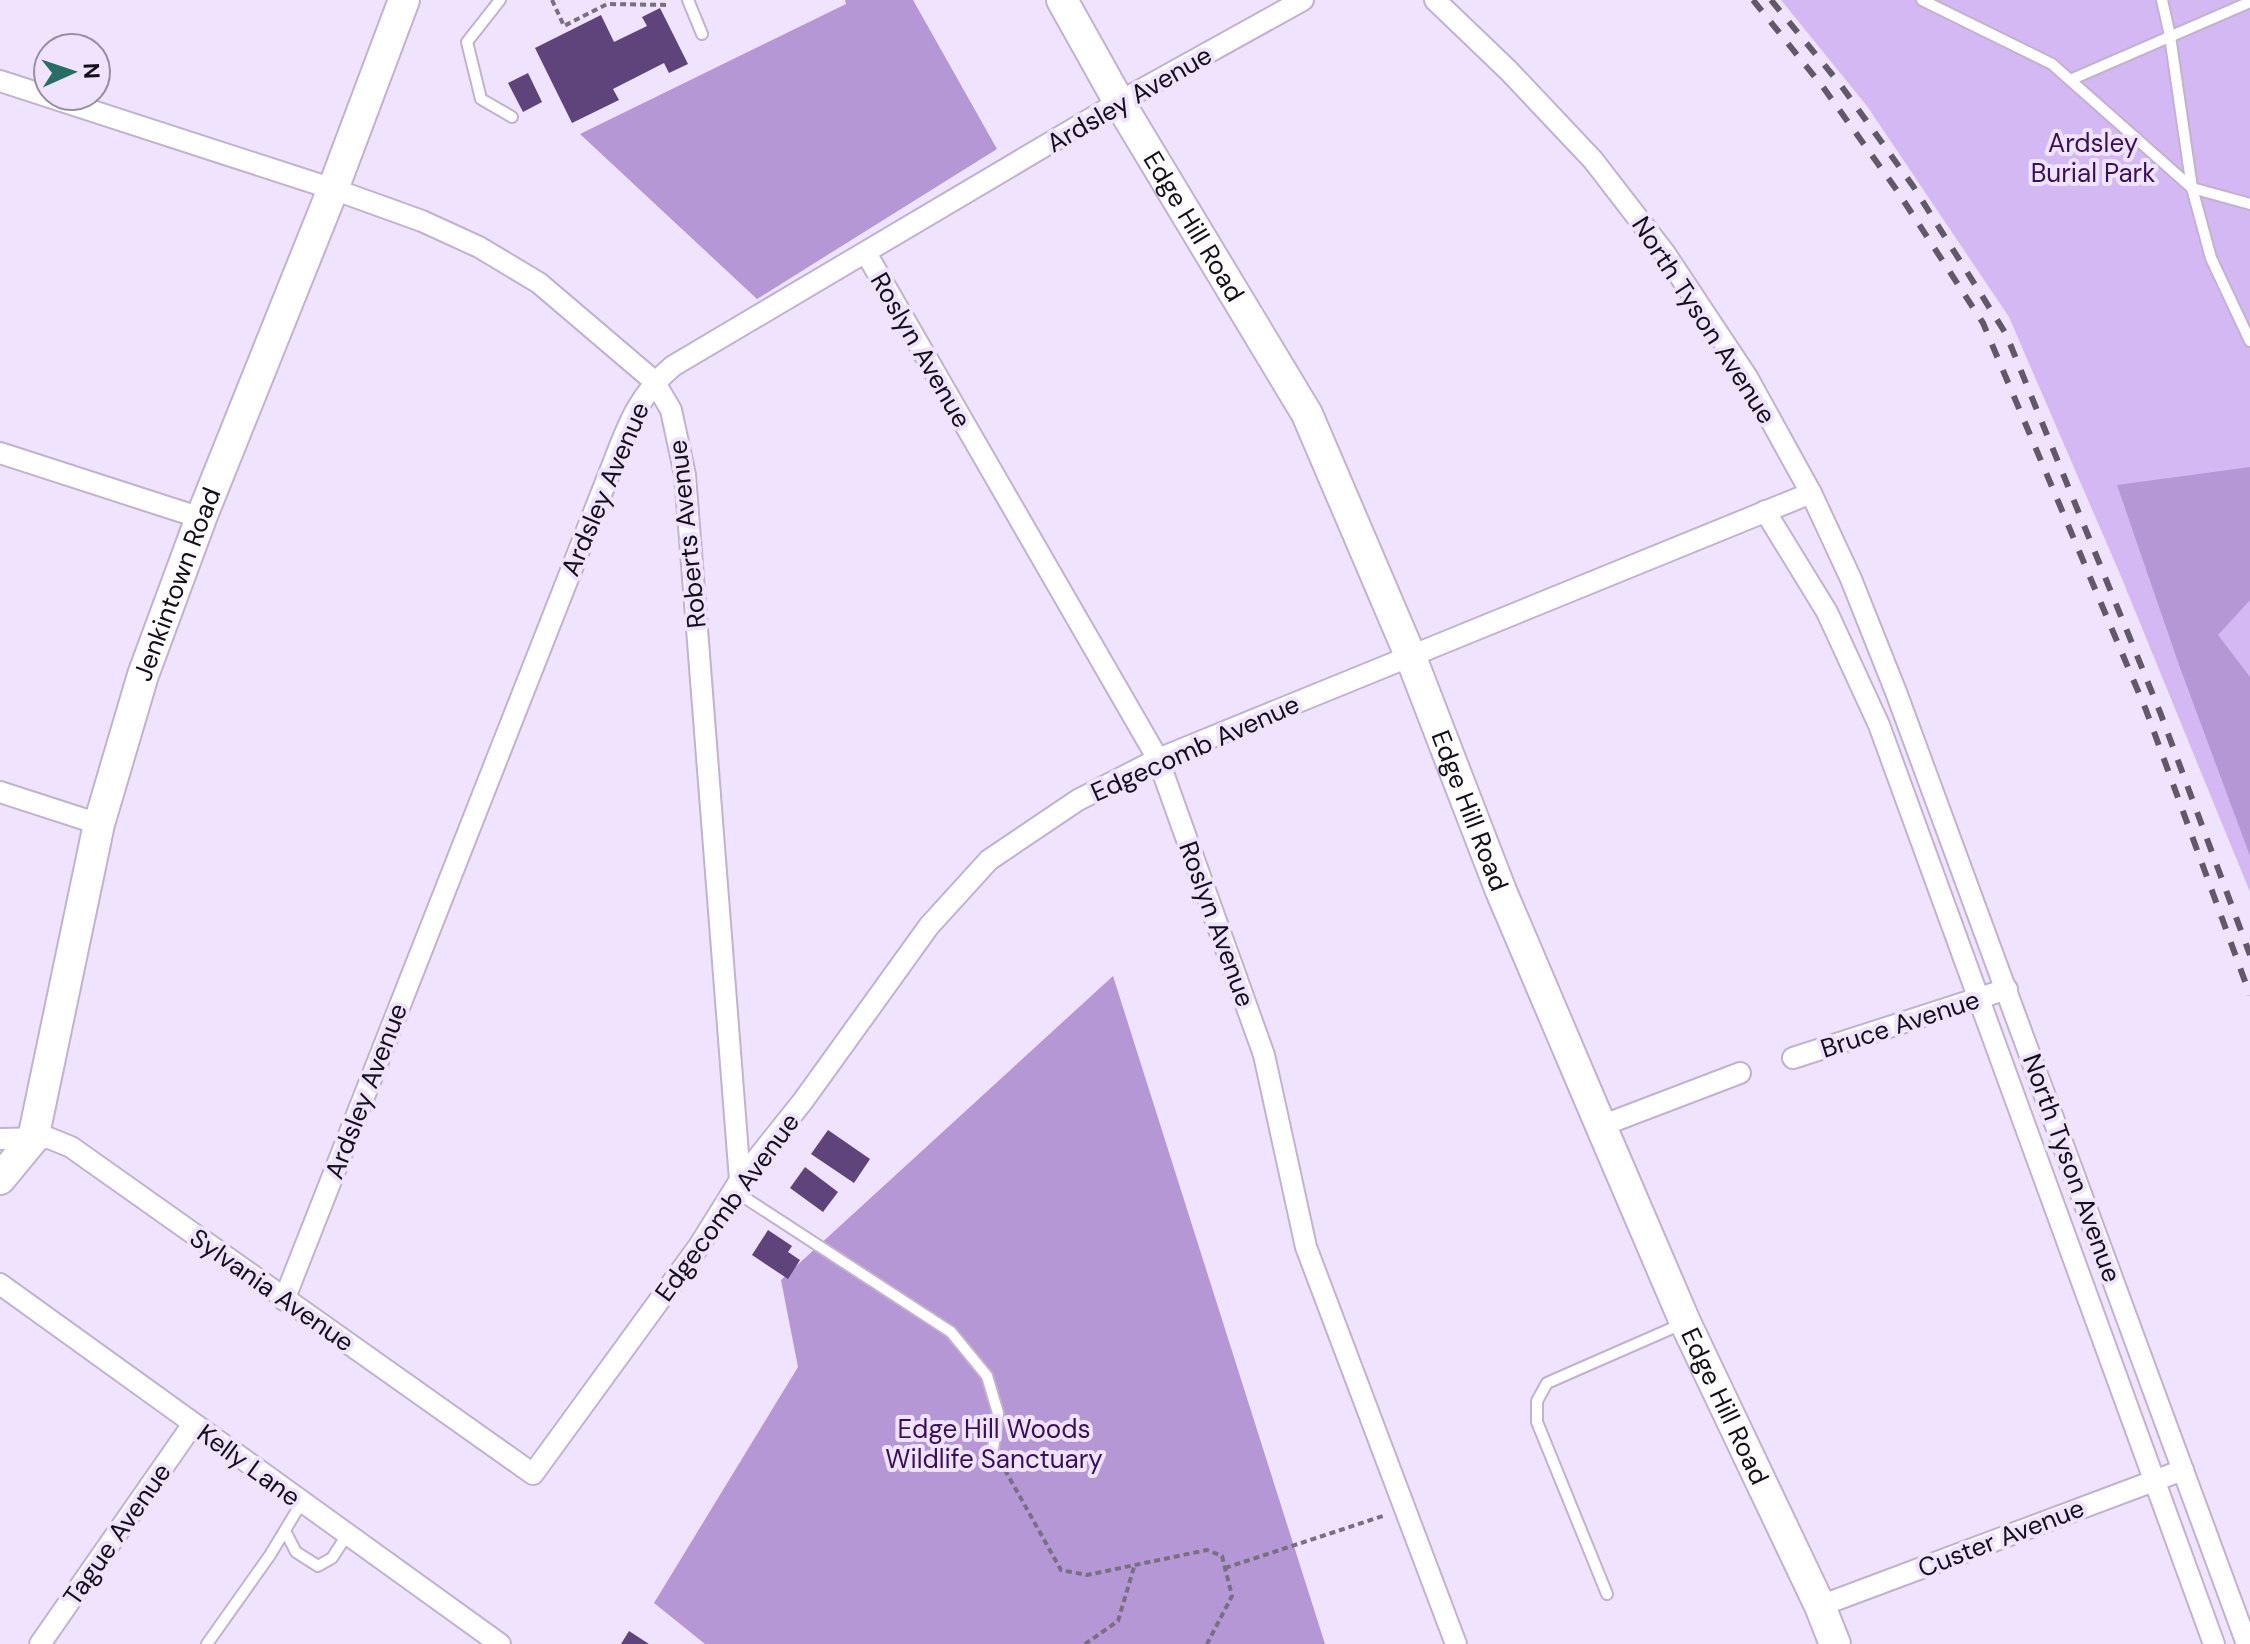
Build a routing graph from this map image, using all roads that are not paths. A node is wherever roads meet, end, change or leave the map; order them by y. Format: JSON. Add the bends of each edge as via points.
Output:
{"nodes":[{"id":1,"x":404,"y":0,"type":"edge"},
{"id":2,"x":500,"y":0,"type":"edge"},
{"id":3,"x":688,"y":0,"type":"edge"},
{"id":4,"x":1062,"y":0,"type":"edge"},
{"id":5,"x":1303,"y":0,"type":"edge"},
{"id":6,"x":1435,"y":0,"type":"edge"},
{"id":7,"x":1922,"y":0,"type":"edge"},
{"id":8,"x":2162,"y":0,"type":"edge"},
{"id":9,"x":2250,"y":2,"type":"edge"},
{"id":10,"x":702,"y":34,"type":"dead end"},
{"id":11,"x":2170,"y":36,"type":"junction"},
{"id":12,"x":2070,"y":80,"type":"junction"},
{"id":13,"x":0,"y":81,"type":"edge"},
{"id":14,"x":1119,"y":102,"type":"junction"},
{"id":15,"x":512,"y":117,"type":"dead end"},
{"id":16,"x":2192,"y":188,"type":"junction"},
{"id":17,"x":333,"y":189,"type":"junction"},
{"id":18,"x":2250,"y":204,"type":"edge"},
{"id":19,"x":866,"y":253,"type":"junction"},
{"id":20,"x":2250,"y":341,"type":"edge"},
{"id":21,"x":654,"y":381,"type":"junction"},
{"id":22,"x":0,"y":453,"type":"edge"},
{"id":23,"x":1811,"y":493,"type":"junction"},
{"id":24,"x":1765,"y":511,"type":"junction"},
{"id":25,"x":201,"y":518,"type":"junction"},
{"id":26,"x":1410,"y":655,"type":"junction"},
{"id":27,"x":1896,"y":692,"type":"junction"},
{"id":28,"x":1158,"y":759,"type":"junction"},
{"id":29,"x":1894,"y":764,"type":"junction"},
{"id":30,"x":0,"y":792,"type":"edge"},
{"id":31,"x":99,"y":824,"type":"junction"},
{"id":32,"x":2007,"y":989,"type":"junction"},
{"id":33,"x":1977,"y":999,"type":"junction"},
{"id":34,"x":1793,"y":1058,"type":"dead end"},
{"id":35,"x":1740,"y":1073,"type":"dead end"},
{"id":36,"x":1601,"y":1126,"type":"junction"},
{"id":37,"x":0,"y":1139,"type":"edge"},
{"id":38,"x":33,"y":1139,"type":"junction"},
{"id":39,"x":0,"y":1179,"type":"edge"},
{"id":40,"x":736,"y":1185,"type":"junction"},
{"id":41,"x":0,"y":1284,"type":"edge"},
{"id":42,"x":284,"y":1300,"type":"junction"},
{"id":43,"x":1685,"y":1322,"type":"junction"},
{"id":44,"x":193,"y":1424,"type":"junction"},
{"id":45,"x":993,"y":1449,"type":"road end"},
{"id":46,"x":2183,"y":1470,"type":"junction"},
{"id":47,"x":533,"y":1474,"type":"joint"},
{"id":48,"x":2154,"y":1480,"type":"junction"},
{"id":49,"x":302,"y":1502,"type":"junction"},
{"id":50,"x":285,"y":1531,"type":"junction"},
{"id":51,"x":347,"y":1535,"type":"junction"},
{"id":52,"x":1607,"y":1594,"type":"dead end"},
{"id":53,"x":1820,"y":1606,"type":"junction"},
{"id":54,"x":40,"y":1644,"type":"edge"},
{"id":55,"x":207,"y":1644,"type":"edge"},
{"id":56,"x":500,"y":1644,"type":"edge"},
{"id":57,"x":1456,"y":1644,"type":"edge"},
{"id":58,"x":1835,"y":1644,"type":"edge"},
{"id":59,"x":2214,"y":1644,"type":"edge"},
{"id":60,"x":2247,"y":1644,"type":"edge"}],
"edges":[{"from":1,"to":17,"type":"street","name":"Jenkintown Road"},
{"from":2,"to":15,"type":"lane","via":[[467,42],[481,99]]},
{"from":3,"to":10,"type":"lane"},
{"from":4,"to":14,"type":"street","name":"Edge Hill Road"},
{"from":5,"to":14,"type":"street","name":"Ardsley Avenue"},
{"from":6,"to":23,"type":"street","name":"North Tyson Avenue","via":[[1593,160],[1655,240],[1747,377]]},
{"from":7,"to":12,"type":"lane","via":[[2052,64]]},
{"from":8,"to":11,"type":"lane"},
{"from":9,"to":11,"type":"lane"},
{"from":11,"to":12,"type":"lane"},
{"from":11,"to":16,"type":"lane"},
{"from":12,"to":16,"type":"lane"},
{"from":13,"to":17,"type":"street","name":"Roberts Avenue"},
{"from":14,"to":19,"type":"street","name":"Ardsley Avenue"},
{"from":14,"to":26,"type":"street","name":"Edge Hill Road","via":[[1307,414]]},
{"from":16,"to":18,"type":"lane"},
{"from":16,"to":20,"type":"lane","via":[[2211,258]]},
{"from":17,"to":21,"type":"street","name":"Roberts Avenue","via":[[479,247],[539,283]]},
{"from":17,"to":25,"type":"street","name":"Jenkintown Road"},
{"from":19,"to":21,"type":"street","name":"Ardsley Avenue"},
{"from":19,"to":28,"type":"street","name":"Roslyn Avenue"},
{"from":21,"to":40,"type":"street","name":"Roberts Avenue","via":[[671,410],[685,475]]},
{"from":21,"to":42,"type":"street","name":"Ardsley Avenue","via":[[637,405],[616,456]]},
{"from":22,"to":25,"type":"street"},
{"from":23,"to":24,"type":"street","name":"Edgecomb Avenue"},
{"from":23,"to":27,"type":"street","name":"North Tyson Avenue"},
{"from":24,"to":26,"type":"street","name":"Edgecomb Avenue"},
{"from":24,"to":29,"type":"street","name":"North Tyson Avenue","via":[[1827,612]]},
{"from":25,"to":31,"type":"street","name":"Jenkintown Road","via":[[143,675]]},
{"from":26,"to":28,"type":"street","name":"Edgecomb Avenue"},
{"from":26,"to":36,"type":"street","name":"Edge Hill Road","via":[[1501,891]]},
{"from":27,"to":29,"type":"street","name":"North Tyson Avenue"},
{"from":27,"to":32,"type":"street","name":"North Tyson Avenue"},
{"from":28,"to":40,"type":"street","name":"Edgecomb Avenue","via":[[1078,800],[989,860],[929,926]]},
{"from":28,"to":57,"type":"street","name":"Roslyn Avenue","via":[[1264,1055],[1306,1247]]},
{"from":29,"to":33,"type":"street","name":"North Tyson Avenue"},
{"from":30,"to":31,"type":"street"},
{"from":31,"to":38,"type":"street","name":"Jenkintown Road"},
{"from":32,"to":33,"type":"street","name":"Bruce Avenue"},
{"from":32,"to":46,"type":"street","name":"North Tyson Avenue"},
{"from":33,"to":34,"type":"street","name":"Bruce Avenue"},
{"from":33,"to":48,"type":"street","name":"North Tyson Avenue"},
{"from":35,"to":36,"type":"street"},
{"from":36,"to":43,"type":"street","name":"Edge Hill Road"},
{"from":37,"to":38,"type":"street","name":"Sylvania Avenue"},
{"from":38,"to":39,"type":"street","name":"Jenkintown Road"},
{"from":38,"to":42,"type":"street","name":"Sylvania Avenue","via":[[49,1138],[71,1147]]},
{"from":40,"to":45,"type":"lane","via":[[951,1332],[987,1376],[998,1413]]},
{"from":40,"to":47,"type":"street","name":"Edgecomb Avenue","via":[[699,1246]]},
{"from":41,"to":44,"type":"street","name":"Kelly Lane"},
{"from":42,"to":47,"type":"street","name":"Sylvania Avenue"},
{"from":43,"to":52,"type":"lane","via":[[1547,1383],[1537,1401],[1537,1422]]},
{"from":43,"to":53,"type":"street","name":"Edge Hill Road"},
{"from":44,"to":49,"type":"street","name":"Kelly Lane"},
{"from":44,"to":54,"type":"street","name":"Tague Avenue"},
{"from":46,"to":48,"type":"street","name":"Custer Avenue"},
{"from":46,"to":60,"type":"street","name":"North Tyson Avenue"},
{"from":48,"to":53,"type":"street","name":"Custer Avenue"},
{"from":48,"to":59,"type":"street","name":"North Tyson Avenue"},
{"from":49,"to":50,"type":"lane"},
{"from":49,"to":51,"type":"street","name":"Kelly Lane"},
{"from":50,"to":51,"type":"lane","via":[[296,1552],[318,1566],[332,1558]]},
{"from":50,"to":55,"type":"lane"},
{"from":51,"to":56,"type":"street","name":"Kelly Lane"},
{"from":53,"to":58,"type":"street","name":"Edge Hill Road"}]}
